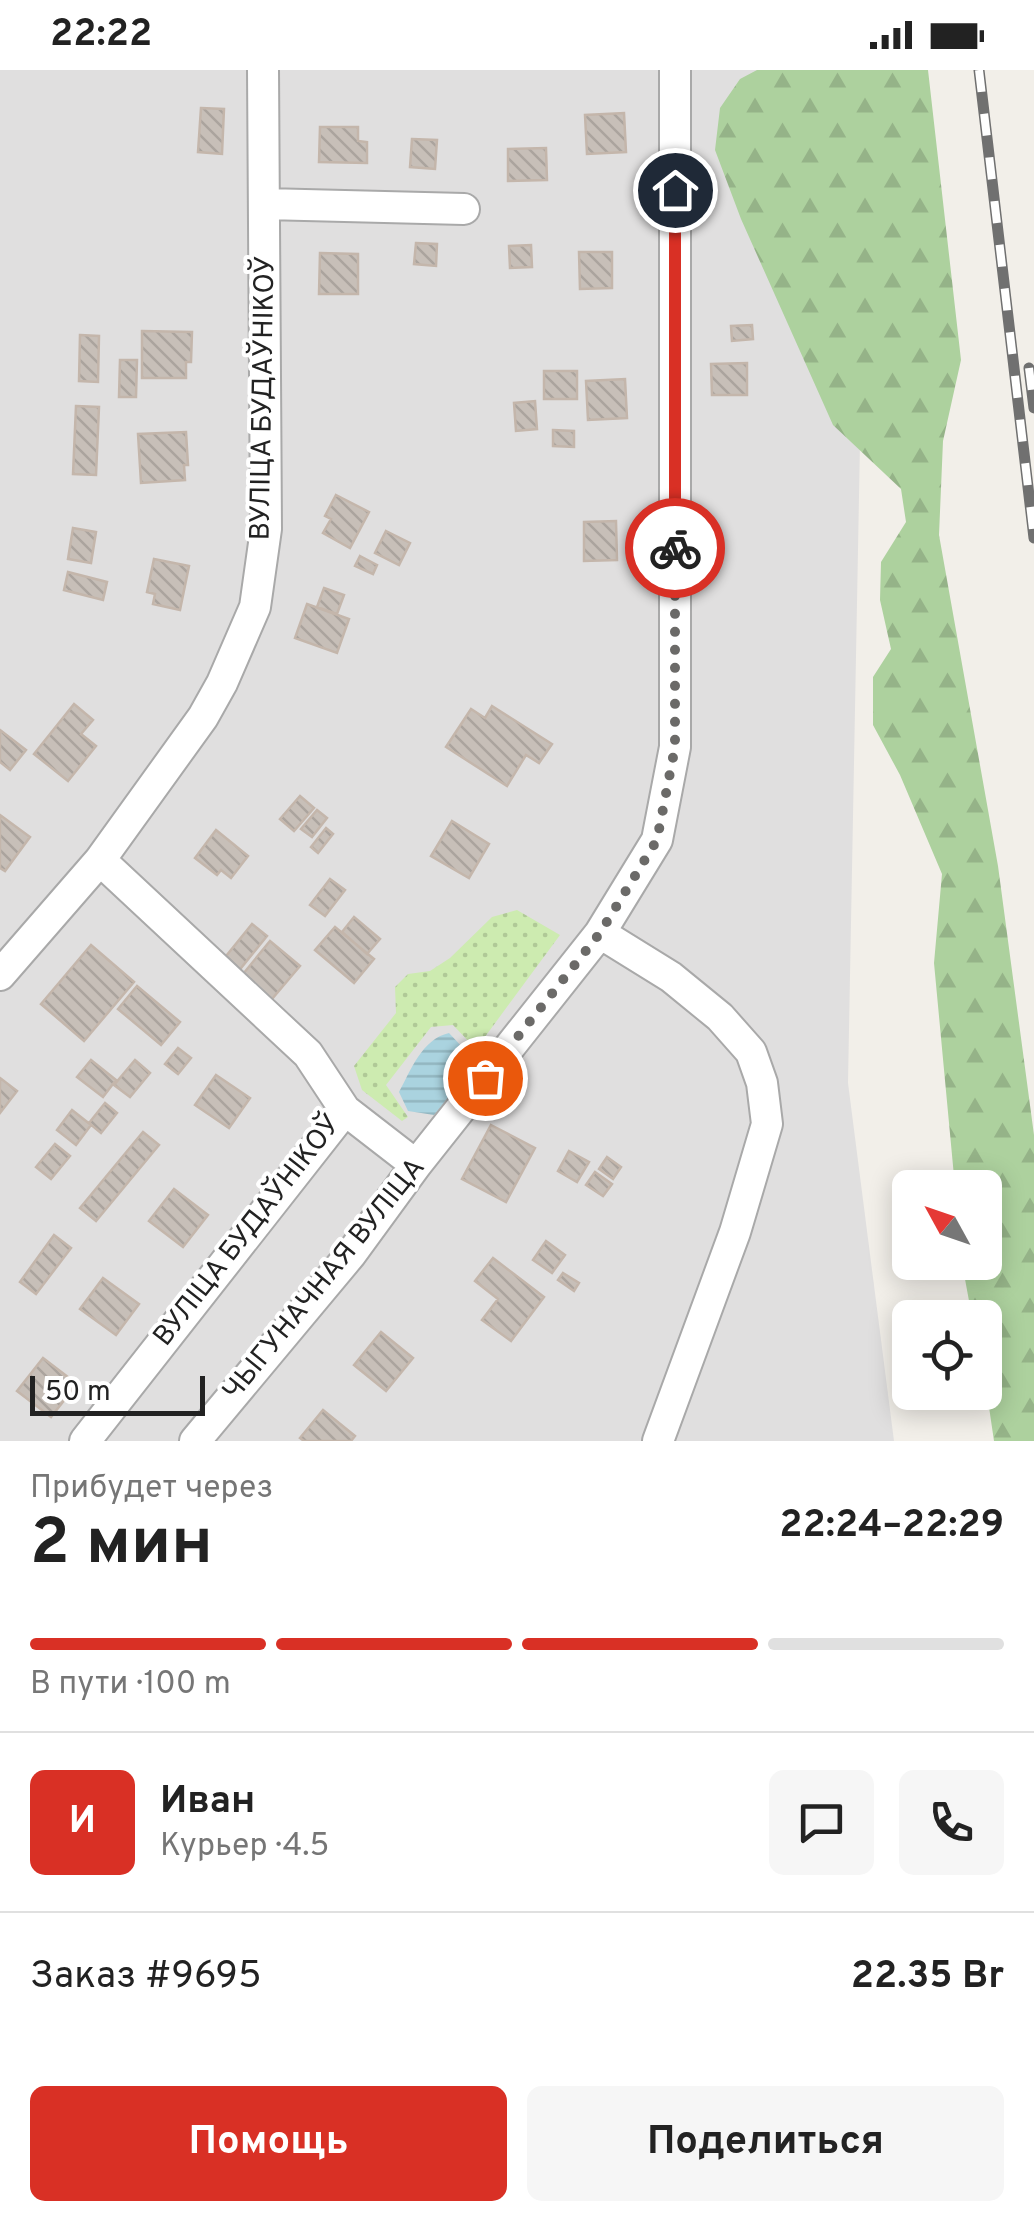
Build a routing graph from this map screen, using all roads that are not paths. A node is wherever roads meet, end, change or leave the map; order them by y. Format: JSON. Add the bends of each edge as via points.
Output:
{"nodes":[{"id":1,"x":263,"y":70,"type":"edge"},
{"id":2,"x":674,"y":70,"type":"edge"},
{"id":3,"x":265,"y":204,"type":"junction"},
{"id":4,"x":464,"y":209,"type":"dead end"},
{"id":5,"x":100,"y":860,"type":"junction"},
{"id":6,"x":600,"y":933,"type":"junction"},
{"id":7,"x":0,"y":975,"type":"edge"},
{"id":8,"x":345,"y":1110,"type":"junction"},
{"id":9,"x":416,"y":1165,"type":"junction"},
{"id":10,"x":84,"y":1441,"type":"edge"},
{"id":11,"x":196,"y":1441,"type":"edge"},
{"id":12,"x":658,"y":1441,"type":"edge"}],
"edges":[{"from":1,"to":3,"type":"street","name":"ВУЛІЦА БУДАЎНІКОЎ"},
{"from":2,"to":6,"type":"street","via":[[675,747],[657,840]]},
{"from":3,"to":4,"type":"street"},
{"from":3,"to":5,"type":"street","name":"ВУЛІЦА БУДАЎНІКОЎ","via":[[266,529],[256,607],[203,716]]},
{"from":5,"to":7,"type":"street","name":"ВУЛІЦА БУДАЎНІКОЎ"},
{"from":5,"to":8,"type":"street","name":"ВУЛІЦА БУДАЎНІКОЎ","via":[[308,1054]]},
{"from":6,"to":9,"type":"street","name":"ЧЫГУНАЧНАЯ ВУЛІЦА"},
{"from":6,"to":12,"type":"street","via":[[671,977],[751,1052],[767,1124]]},
{"from":8,"to":9,"type":"street"},
{"from":8,"to":10,"type":"street","name":"ВУЛІЦА БУДАЎНІКОЎ"},
{"from":9,"to":11,"type":"street","name":"ЧЫГУНАЧНАЯ ВУЛІЦА"}]}
